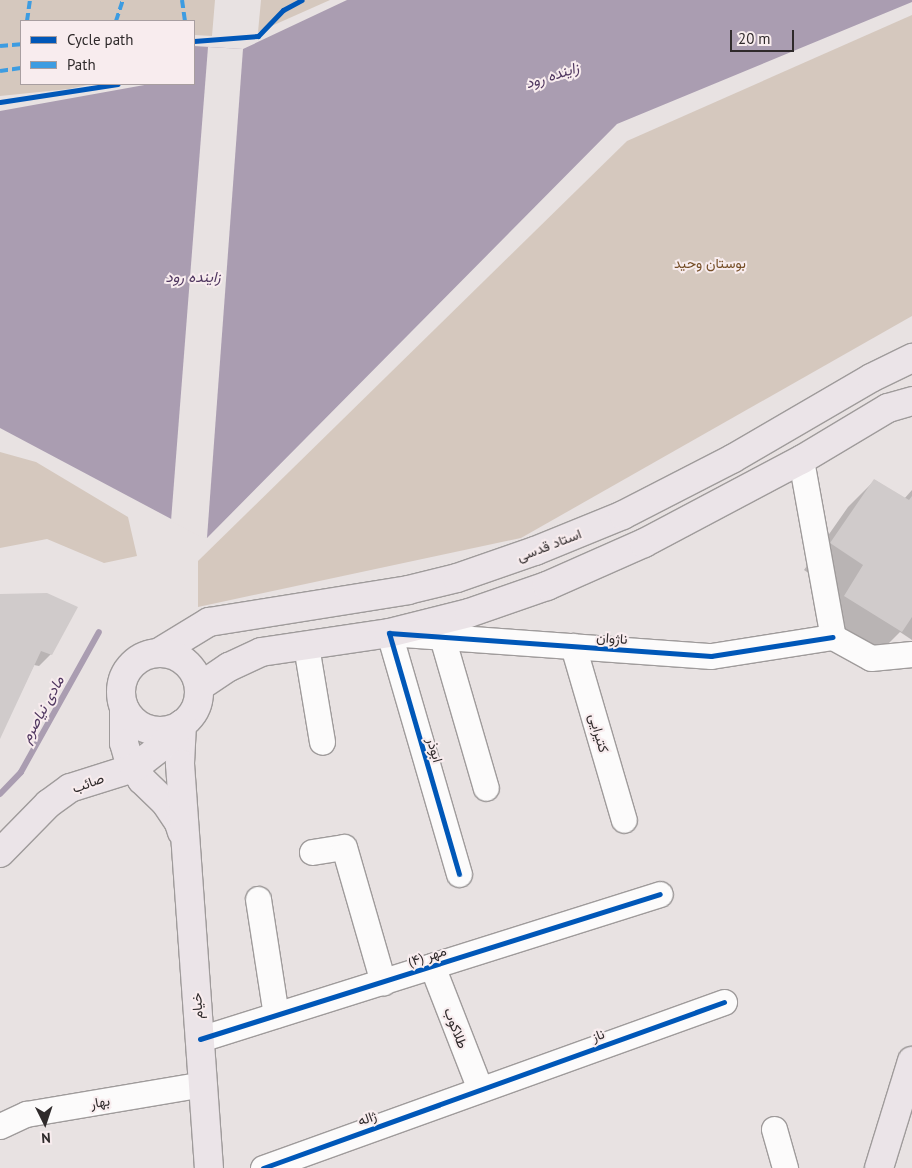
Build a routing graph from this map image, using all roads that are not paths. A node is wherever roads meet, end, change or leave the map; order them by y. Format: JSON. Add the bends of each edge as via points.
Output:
{"nodes":[{"id":1,"x":912,"y":360,"type":"edge"},
{"id":2,"x":912,"y":392,"type":"edge"},
{"id":3,"x":912,"y":401,"type":"edge"},
{"id":4,"x":800,"y":460,"type":"junction"},
{"id":5,"x":389,"y":634,"type":"junction"},
{"id":6,"x":442,"y":637,"type":"junction"},
{"id":7,"x":833,"y":637,"type":"junction"},
{"id":8,"x":306,"y":646,"type":"junction"},
{"id":9,"x":573,"y":646,"type":"junction"},
{"id":10,"x":158,"y":653,"type":"junction"},
{"id":11,"x":912,"y":654,"type":"edge"},
{"id":12,"x":199,"y":687,"type":"junction"},
{"id":13,"x":124,"y":708,"type":"junction"},
{"id":14,"x":182,"y":724,"type":"junction"},
{"id":15,"x":322,"y":742,"type":"dead end"},
{"id":16,"x":134,"y":768,"type":"junction"},
{"id":17,"x":486,"y":788,"type":"dead end"},
{"id":18,"x":624,"y":820,"type":"dead end"},
{"id":19,"x":186,"y":845,"type":"junction"},
{"id":20,"x":312,"y":852,"type":"dead end"},
{"id":21,"x":0,"y":853,"type":"edge"},
{"id":22,"x":459,"y":874,"type":"dead end"},
{"id":23,"x":660,"y":894,"type":"dead end"},
{"id":24,"x":258,"y":899,"type":"dead end"},
{"id":25,"x":432,"y":966,"type":"junction"},
{"id":26,"x":383,"y":982,"type":"junction"},
{"id":27,"x":724,"y":1002,"type":"dead end"},
{"id":28,"x":276,"y":1015,"type":"junction"},
{"id":29,"x":200,"y":1039,"type":"junction"},
{"id":30,"x":912,"y":1061,"type":"edge"},
{"id":31,"x":203,"y":1084,"type":"junction"},
{"id":32,"x":480,"y":1089,"type":"junction"},
{"id":33,"x":0,"y":1126,"type":"edge"},
{"id":34,"x":774,"y":1129,"type":"dead end"},
{"id":35,"x":209,"y":1168,"type":"edge"},
{"id":36,"x":262,"y":1168,"type":"edge"},
{"id":37,"x":786,"y":1168,"type":"edge"},
{"id":38,"x":879,"y":1168,"type":"edge"}],
"edges":[{"from":1,"to":2,"type":"main road","via":[[905,369],[904,382]]},
{"from":1,"to":10,"type":"main road","name":"استاد قدسی","via":[[871,378],[720,465],[622,515],[535,552],[457,578],[408,590],[210,622]]},
{"from":3,"to":4,"type":"main road","via":[[888,408]]},
{"from":4,"to":5,"type":"main road","via":[[644,543],[547,586],[469,613]]},
{"from":4,"to":7,"type":"street"},
{"from":5,"to":6,"type":"street","name":"ناژوان"},
{"from":5,"to":8,"type":"main road"},
{"from":5,"to":22,"type":"street","name":"ابوذر"},
{"from":6,"to":9,"type":"street","name":"ناژوان"},
{"from":6,"to":17,"type":"street"},
{"from":7,"to":9,"type":"street","name":"ناژوان","via":[[711,656]]},
{"from":7,"to":11,"type":"street","via":[[872,658]]},
{"from":8,"to":12,"type":"main road","via":[[260,652]]},
{"from":8,"to":15,"type":"street"},
{"from":9,"to":18,"type":"street","name":"کتیرایی"},
{"from":10,"to":12,"type":"main road","via":[[169,654],[189,666]]},
{"from":10,"to":13,"type":"main road","via":[[145,656],[126,672],[121,690]]},
{"from":12,"to":14,"type":"main road","via":[[196,708]]},
{"from":13,"to":14,"type":"main road","via":[[143,727],[170,730]]},
{"from":13,"to":16,"type":"main road","via":[[124,743]]},
{"from":14,"to":16,"type":"main road","name":"صائب","via":[[160,748]]},
{"from":14,"to":19,"type":"main road","via":[[180,764]]},
{"from":16,"to":19,"type":"main road","via":[[165,802],[179,823]]},
{"from":16,"to":21,"type":"main road","name":"صائب","via":[[70,788],[48,804]]},
{"from":19,"to":29,"type":"main road","name":"خیام"},
{"from":20,"to":26,"type":"street","via":[[344,847]]},
{"from":23,"to":25,"type":"street","name":"مهر (۴)"},
{"from":24,"to":28,"type":"street"},
{"from":25,"to":26,"type":"street","name":"مهر (۴)"},
{"from":25,"to":32,"type":"street","name":"طلاکوب"},
{"from":26,"to":28,"type":"street","name":"مهر (۴)"},
{"from":27,"to":32,"type":"street","name":"ناز"},
{"from":28,"to":29,"type":"street","name":"مهر (۴)"},
{"from":29,"to":31,"type":"main road","name":"خیام"},
{"from":30,"to":38,"type":"main road"},
{"from":31,"to":33,"type":"street","name":"بهار","via":[[26,1114]]},
{"from":31,"to":35,"type":"main road","name":"خیام"},
{"from":32,"to":36,"type":"street","name":"ژاله"},
{"from":34,"to":37,"type":"street"}]}
